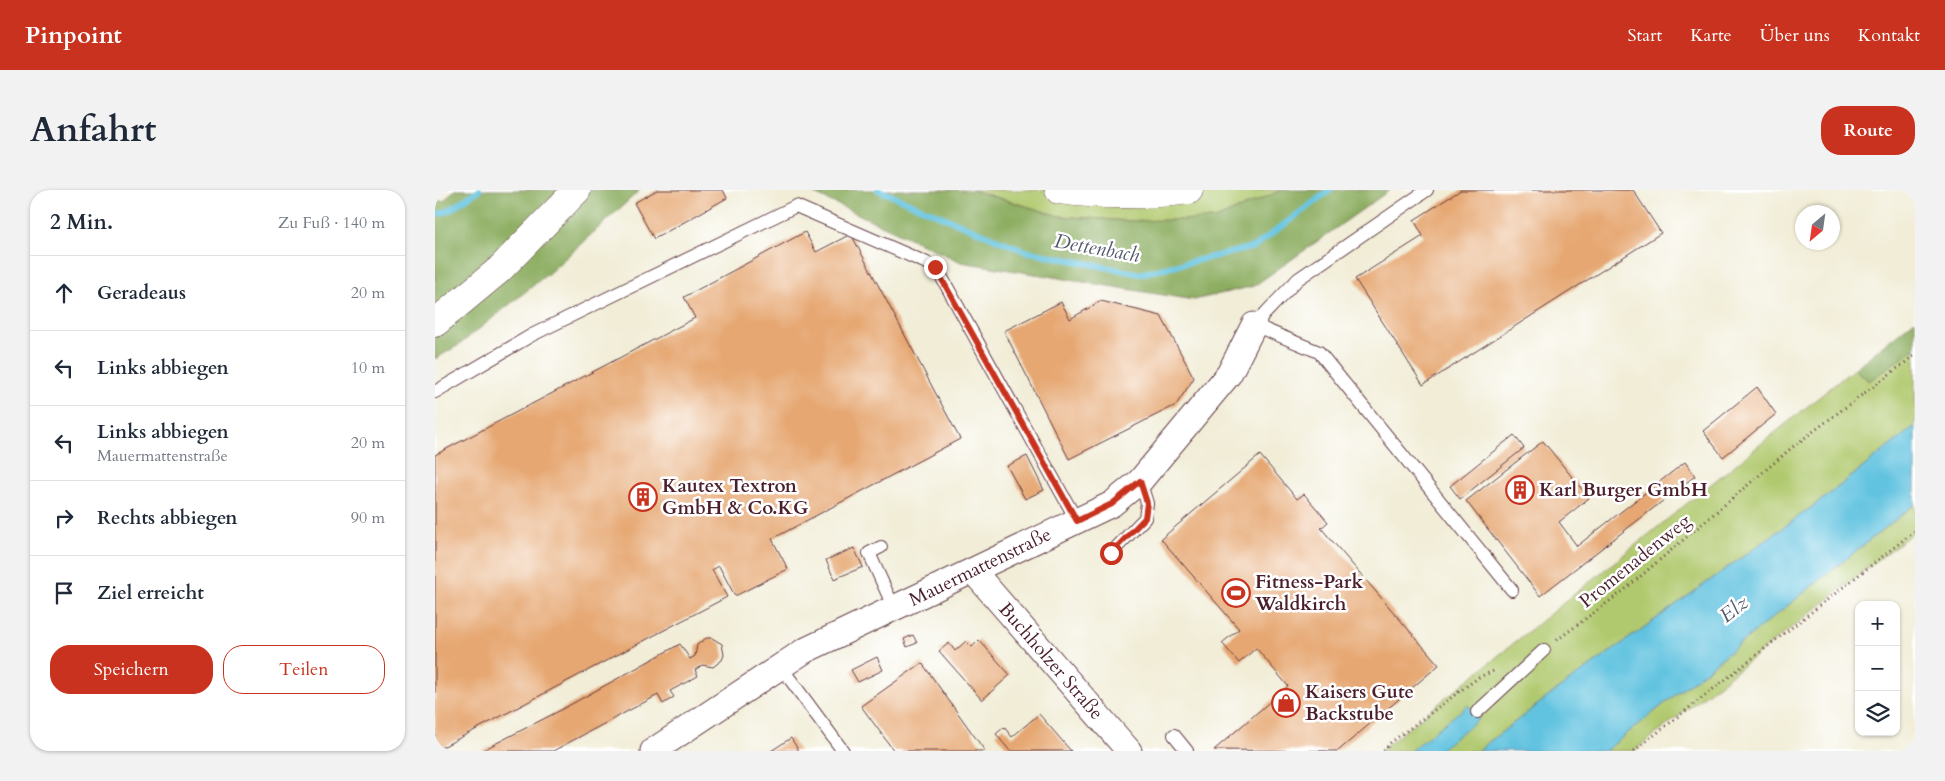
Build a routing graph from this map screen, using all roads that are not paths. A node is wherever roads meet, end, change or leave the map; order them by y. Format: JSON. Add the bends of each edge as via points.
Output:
{"nodes":[{"id":1,"x":577,"y":190,"type":"edge"},
{"id":2,"x":1059,"y":190,"type":"edge"},
{"id":3,"x":1189,"y":190,"type":"edge"},
{"id":4,"x":1427,"y":190,"type":"edge"},
{"id":5,"x":435,"y":323,"type":"edge"},
{"id":6,"x":1254,"y":325,"type":"junction"},
{"id":7,"x":435,"y":392,"type":"edge"},
{"id":8,"x":1140,"y":481,"type":"junction"},
{"id":9,"x":1077,"y":521,"type":"junction"},
{"id":10,"x":881,"y":547,"type":"dead end"},
{"id":11,"x":1111,"y":553,"type":"dead end"},
{"id":12,"x":973,"y":571,"type":"junction"},
{"id":13,"x":1512,"y":590,"type":"dead end"},
{"id":14,"x":894,"y":608,"type":"junction"},
{"id":15,"x":1544,"y":650,"type":"road end"},
{"id":16,"x":781,"y":667,"type":"junction"},
{"id":17,"x":1477,"y":712,"type":"dead end"},
{"id":18,"x":1174,"y":734,"type":"dead end"},
{"id":19,"x":654,"y":751,"type":"edge"},
{"id":20,"x":843,"y":751,"type":"edge"},
{"id":21,"x":1129,"y":751,"type":"edge"},
{"id":22,"x":1187,"y":751,"type":"edge"}],
"edges":[{"from":1,"to":5,"type":"main road","via":[[499,270]]},
{"from":2,"to":3,"type":"main road","via":[[1094,195]]},
{"from":4,"to":6,"type":"lane","via":[[1298,280]]},
{"from":6,"to":8,"type":"street","name":"Mauermattenstraße","via":[[1229,374]]},
{"from":6,"to":13,"type":"lane","via":[[1319,352]]},
{"from":7,"to":9,"type":"lane","via":[[532,335],[796,206],[935,267]]},
{"from":8,"to":9,"type":"street","name":"Mauermattenstraße","via":[[1112,504]]},
{"from":8,"to":11,"type":"lane","via":[[1147,503],[1145,518]]},
{"from":9,"to":12,"type":"street","name":"Mauermattenstraße"},
{"from":10,"to":14,"type":"lane","via":[[869,553]]},
{"from":12,"to":14,"type":"street","name":"Mauermattenstraße"},
{"from":12,"to":21,"type":"street","name":"Buchholzer Straße"},
{"from":14,"to":16,"type":"street","name":"Mauermattenstraße","via":[[804,651]]},
{"from":15,"to":17,"type":"lane"},
{"from":16,"to":19,"type":"street","name":"Mauermattenstraße"},
{"from":16,"to":20,"type":"lane"},
{"from":18,"to":22,"type":"lane"}]}
